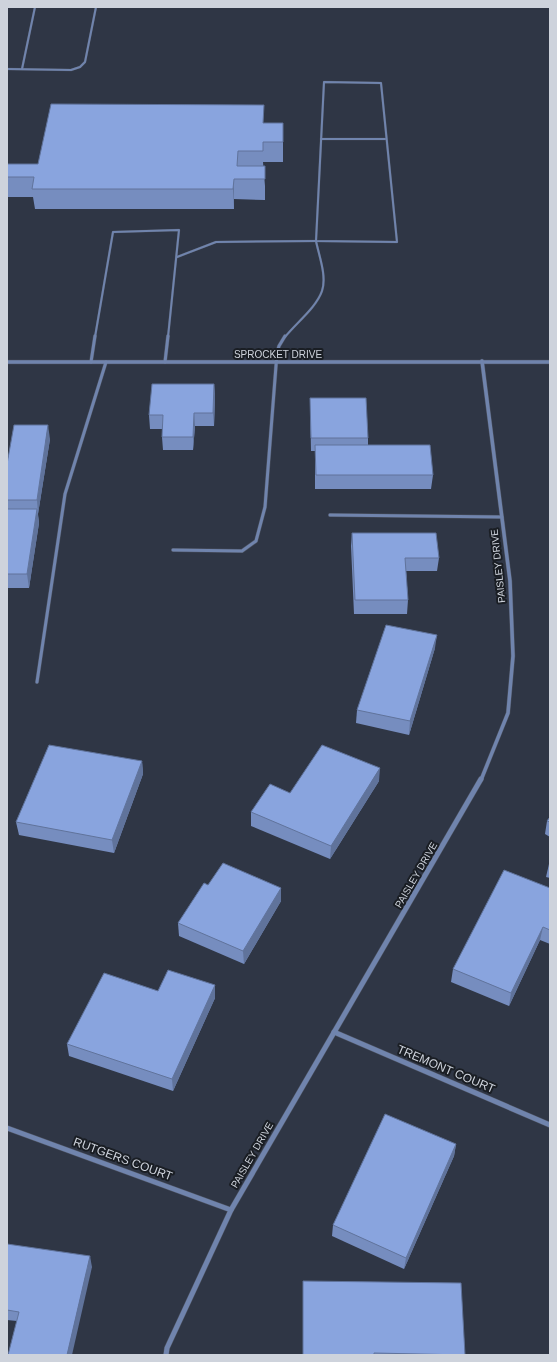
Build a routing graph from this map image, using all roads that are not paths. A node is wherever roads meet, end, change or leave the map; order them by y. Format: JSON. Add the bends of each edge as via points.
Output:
{"nodes":[{"id":1,"x":35,"y":7,"type":"edge"},
{"id":2,"x":96,"y":7,"type":"edge"},
{"id":3,"x":7,"y":69,"type":"edge"},
{"id":4,"x":22,"y":69,"type":"junction"},
{"id":5,"x":321,"y":139,"type":"junction"},
{"id":6,"x":385,"y":139,"type":"junction"},
{"id":7,"x":316,"y":241,"type":"junction"},
{"id":8,"x":177,"y":257,"type":"junction"},
{"id":9,"x":7,"y":362,"type":"edge"},
{"id":10,"x":91,"y":362,"type":"junction"},
{"id":11,"x":106,"y":362,"type":"junction"},
{"id":12,"x":165,"y":362,"type":"junction"},
{"id":13,"x":276,"y":362,"type":"junction"},
{"id":14,"x":482,"y":362,"type":"junction"},
{"id":15,"x":550,"y":362,"type":"edge"},
{"id":16,"x":330,"y":515,"type":"dead end"},
{"id":17,"x":502,"y":517,"type":"junction"},
{"id":18,"x":173,"y":550,"type":"dead end"},
{"id":19,"x":37,"y":682,"type":"dead end"},
{"id":20,"x":334,"y":1032,"type":"junction"},
{"id":21,"x":550,"y":1125,"type":"edge"},
{"id":22,"x":7,"y":1128,"type":"edge"},
{"id":23,"x":231,"y":1210,"type":"junction"},
{"id":24,"x":166,"y":1355,"type":"edge"}],
"edges":[{"from":1,"to":4,"type":"lane"},
{"from":2,"to":4,"type":"lane","via":[[85,62],[80,67],[71,70]]},
{"from":3,"to":4,"type":"lane"},
{"from":5,"to":6,"type":"lane"},
{"from":5,"to":6,"type":"lane","via":[[324,82],[381,82]]},
{"from":5,"to":7,"type":"lane"},
{"from":6,"to":7,"type":"lane","via":[[397,242]]},
{"from":7,"to":8,"type":"lane","via":[[216,242]]},
{"from":7,"to":13,"type":"lane","via":[[322,262],[322,290],[311,308],[291,328],[279,345]]},
{"from":8,"to":10,"type":"lane","via":[[179,230],[113,232]]},
{"from":8,"to":12,"type":"lane"},
{"from":9,"to":10,"type":"street","name":"SPROCKET DRIVE"},
{"from":10,"to":11,"type":"street","name":"SPROCKET DRIVE"},
{"from":11,"to":12,"type":"street","name":"SPROCKET DRIVE"},
{"from":11,"to":19,"type":"lane","via":[[66,494]]},
{"from":12,"to":13,"type":"street","name":"SPROCKET DRIVE"},
{"from":13,"to":14,"type":"street","name":"SPROCKET DRIVE"},
{"from":13,"to":18,"type":"lane","via":[[265,507],[256,541],[242,550]]},
{"from":14,"to":15,"type":"street","name":"SPROCKET DRIVE"},
{"from":14,"to":17,"type":"street","name":"PAISLEY DRIVE"},
{"from":16,"to":17,"type":"lane"},
{"from":17,"to":20,"type":"street","name":"PAISLEY DRIVE","via":[[510,580],[513,656],[508,713],[478,787]]},
{"from":20,"to":21,"type":"street","name":"TREMONT COURT"},
{"from":20,"to":23,"type":"street","name":"PAISLEY DRIVE"},
{"from":22,"to":23,"type":"street","name":"RUTGERS COURT"},
{"from":23,"to":24,"type":"street","name":"PAISLEY DRIVE"}]}
